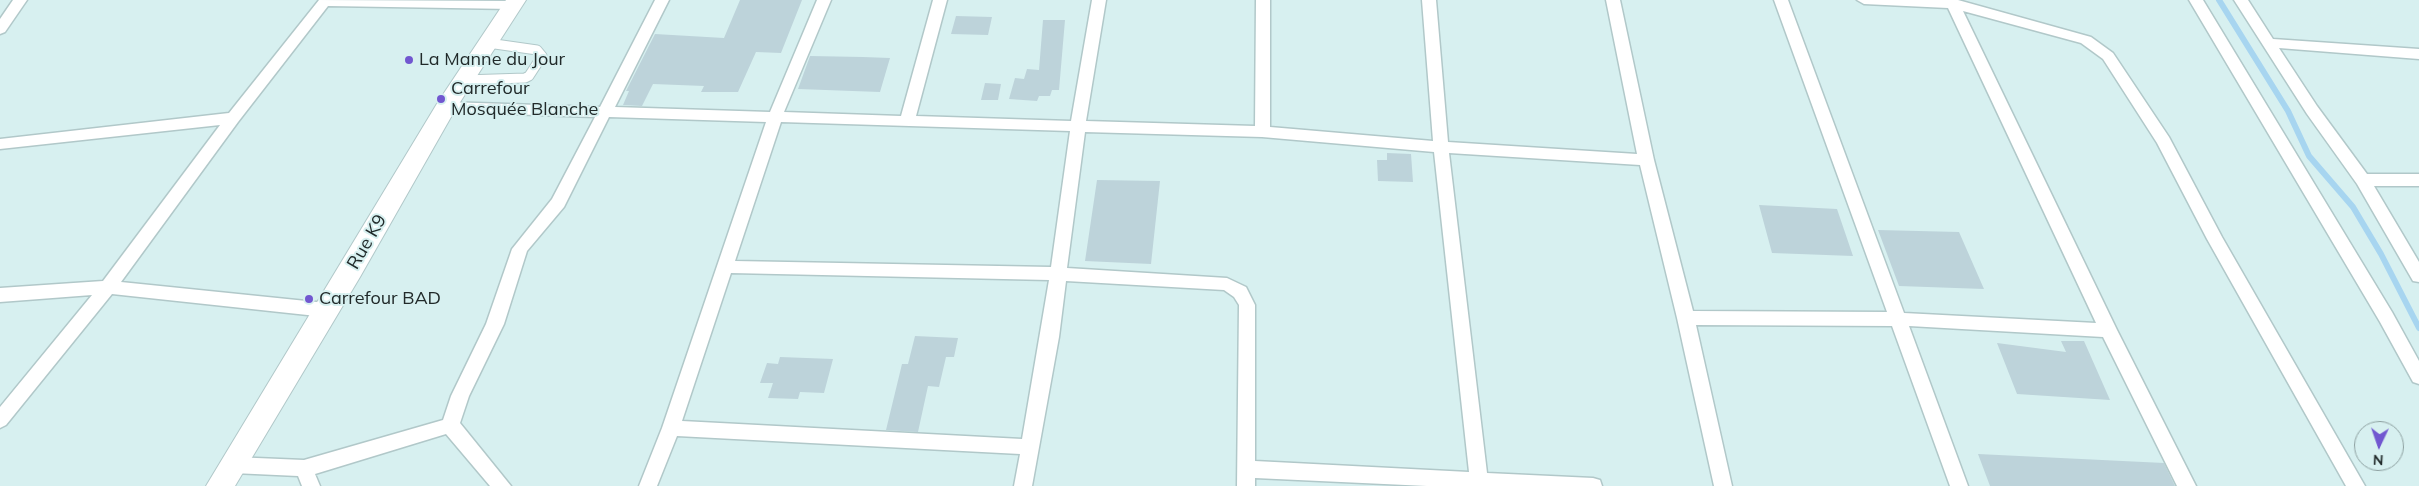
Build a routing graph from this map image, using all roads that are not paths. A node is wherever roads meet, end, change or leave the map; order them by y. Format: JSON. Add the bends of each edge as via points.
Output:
{"nodes":[{"id":1,"x":20,"y":0,"type":"edge"},
{"id":2,"x":662,"y":0,"type":"edge"},
{"id":3,"x":824,"y":0,"type":"edge"},
{"id":4,"x":940,"y":0,"type":"edge"},
{"id":5,"x":1099,"y":0,"type":"edge"},
{"id":6,"x":1263,"y":0,"type":"edge"},
{"id":7,"x":1429,"y":0,"type":"edge"},
{"id":8,"x":1612,"y":0,"type":"edge"},
{"id":9,"x":1780,"y":0,"type":"edge"},
{"id":10,"x":1864,"y":0,"type":"edge"},
{"id":11,"x":2196,"y":0,"type":"edge"},
{"id":12,"x":2241,"y":0,"type":"edge"},
{"id":13,"x":325,"y":1,"type":"edge"},
{"id":14,"x":1952,"y":2,"type":"edge"},
{"id":15,"x":514,"y":3,"type":"edge"},
{"id":16,"x":0,"y":30,"type":"edge"},
{"id":17,"x":488,"y":43,"type":"junction"},
{"id":18,"x":2270,"y":43,"type":"junction"},
{"id":19,"x":2419,"y":54,"type":"edge"},
{"id":20,"x":464,"y":80,"type":"junction"},
{"id":21,"x":446,"y":107,"type":"junction"},
{"id":22,"x":603,"y":112,"type":"junction"},
{"id":23,"x":775,"y":117,"type":"junction"},
{"id":24,"x":233,"y":118,"type":"junction"},
{"id":25,"x":907,"y":121,"type":"junction"},
{"id":26,"x":1078,"y":126,"type":"junction"},
{"id":27,"x":1262,"y":132,"type":"junction"},
{"id":28,"x":0,"y":144,"type":"edge"},
{"id":29,"x":1441,"y":147,"type":"junction"},
{"id":30,"x":1646,"y":160,"type":"junction"},
{"id":31,"x":2363,"y":180,"type":"junction"},
{"id":32,"x":2419,"y":180,"type":"edge"},
{"id":33,"x":725,"y":267,"type":"junction"},
{"id":34,"x":1058,"y":274,"type":"junction"},
{"id":35,"x":2419,"y":276,"type":"edge"},
{"id":36,"x":108,"y":287,"type":"junction"},
{"id":37,"x":0,"y":295,"type":"edge"},
{"id":38,"x":326,"y":310,"type":"junction"},
{"id":39,"x":1686,"y":318,"type":"junction"},
{"id":40,"x":1897,"y":319,"type":"junction"},
{"id":41,"x":2108,"y":330,"type":"junction"},
{"id":42,"x":2419,"y":377,"type":"edge"},
{"id":43,"x":0,"y":420,"type":"edge"},
{"id":44,"x":450,"y":425,"type":"junction"},
{"id":45,"x":671,"y":428,"type":"junction"},
{"id":46,"x":1031,"y":447,"type":"junction"},
{"id":47,"x":233,"y":465,"type":"junction"},
{"id":48,"x":304,"y":468,"type":"junction"},
{"id":49,"x":1246,"y":478,"type":"edge"},
{"id":50,"x":1479,"y":480,"type":"junction"},
{"id":51,"x":220,"y":486,"type":"edge"},
{"id":52,"x":311,"y":486,"type":"edge"},
{"id":53,"x":502,"y":486,"type":"edge"},
{"id":54,"x":648,"y":486,"type":"edge"},
{"id":55,"x":1023,"y":486,"type":"edge"},
{"id":56,"x":1593,"y":486,"type":"edge"},
{"id":57,"x":1723,"y":486,"type":"edge"},
{"id":58,"x":1960,"y":486,"type":"edge"},
{"id":59,"x":2187,"y":486,"type":"edge"},
{"id":60,"x":2356,"y":486,"type":"edge"}],
"edges":[{"from":1,"to":16,"type":"street"},
{"from":2,"to":22,"type":"street"},
{"from":3,"to":23,"type":"street"},
{"from":4,"to":25,"type":"street"},
{"from":5,"to":26,"type":"street"},
{"from":6,"to":27,"type":"street"},
{"from":7,"to":29,"type":"street"},
{"from":8,"to":30,"type":"street"},
{"from":9,"to":40,"type":"street"},
{"from":10,"to":14,"type":"street"},
{"from":11,"to":42,"type":"street"},
{"from":12,"to":18,"type":"street"},
{"from":13,"to":15,"type":"street"},
{"from":13,"to":24,"type":"street"},
{"from":14,"to":41,"type":"street"},
{"from":14,"to":60,"type":"street","via":[[2086,40],[2108,56],[2164,141],[2215,239]]},
{"from":15,"to":17,"type":"street","name":"Rue K9"},
{"from":17,"to":20,"type":"street","name":"Rue K9"},
{"from":17,"to":20,"type":"lane","via":[[537,50],[542,56],[525,78]]},
{"from":18,"to":19,"type":"street"},
{"from":18,"to":31,"type":"street","via":[[2312,110]]},
{"from":20,"to":21,"type":"street","name":"Rue K9"},
{"from":21,"to":22,"type":"street"},
{"from":21,"to":38,"type":"street","name":"Rue K9"},
{"from":22,"to":23,"type":"street"},
{"from":22,"to":44,"type":"street","via":[[558,203],[520,249],[495,324],[460,396]]},
{"from":23,"to":25,"type":"street"},
{"from":23,"to":33,"type":"street"},
{"from":24,"to":28,"type":"street"},
{"from":24,"to":36,"type":"street"},
{"from":25,"to":26,"type":"street"},
{"from":26,"to":27,"type":"street"},
{"from":26,"to":34,"type":"street"},
{"from":27,"to":29,"type":"street"},
{"from":29,"to":30,"type":"street"},
{"from":29,"to":50,"type":"street"},
{"from":30,"to":39,"type":"street"},
{"from":31,"to":32,"type":"street"},
{"from":31,"to":35,"type":"street"},
{"from":33,"to":34,"type":"street"},
{"from":33,"to":45,"type":"street"},
{"from":34,"to":46,"type":"street"},
{"from":34,"to":49,"type":"street","via":[[1227,284],[1240,292],[1248,304]]},
{"from":36,"to":37,"type":"street"},
{"from":36,"to":38,"type":"street"},
{"from":36,"to":43,"type":"street"},
{"from":38,"to":47,"type":"street","name":"Rue K9"},
{"from":39,"to":40,"type":"street"},
{"from":39,"to":57,"type":"street"},
{"from":40,"to":41,"type":"street"},
{"from":40,"to":58,"type":"street"},
{"from":41,"to":59,"type":"street"},
{"from":44,"to":48,"type":"street"},
{"from":44,"to":53,"type":"street"},
{"from":45,"to":46,"type":"street"},
{"from":45,"to":54,"type":"street"},
{"from":46,"to":55,"type":"street"},
{"from":47,"to":48,"type":"street"},
{"from":47,"to":51,"type":"street","name":"Rue K9"},
{"from":48,"to":52,"type":"street"},
{"from":49,"to":50,"type":"street"},
{"from":50,"to":56,"type":"street"}]}
